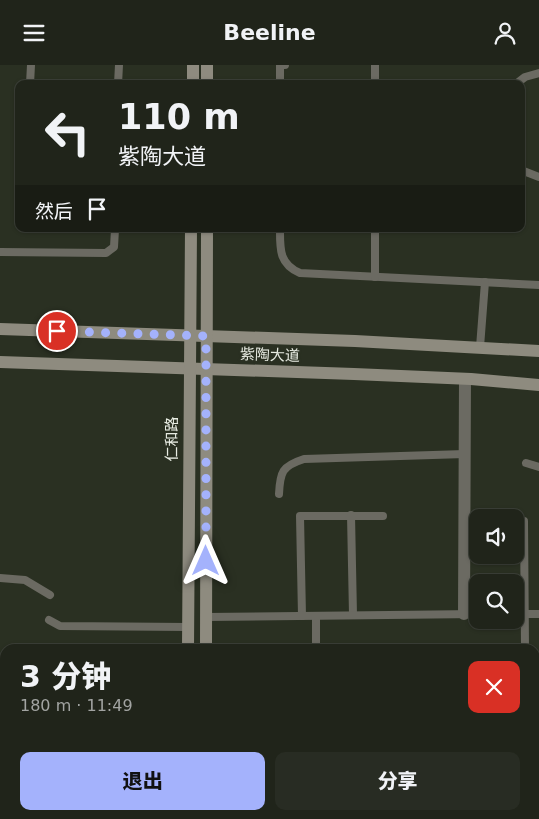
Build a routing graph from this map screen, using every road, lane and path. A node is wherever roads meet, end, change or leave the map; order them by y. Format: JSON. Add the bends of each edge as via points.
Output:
{"nodes":[{"id":1,"x":31,"y":65,"type":"edge"},
{"id":2,"x":119,"y":65,"type":"edge"},
{"id":3,"x":193,"y":65,"type":"edge"},
{"id":4,"x":207,"y":65,"type":"edge"},
{"id":5,"x":285,"y":65,"type":"edge"},
{"id":6,"x":374,"y":65,"type":"edge"},
{"id":7,"x":539,"y":73,"type":"edge"},
{"id":8,"x":30,"y":80,"type":"edge"},
{"id":9,"x":118,"y":80,"type":"edge"},
{"id":10,"x":193,"y":80,"type":"edge"},
{"id":11,"x":207,"y":80,"type":"edge"},
{"id":12,"x":280,"y":80,"type":"edge"},
{"id":13,"x":375,"y":80,"type":"edge"},
{"id":14,"x":521,"y":80,"type":"edge"},
{"id":15,"x":525,"y":172,"type":"edge"},
{"id":16,"x":539,"y":177,"type":"edge"},
{"id":17,"x":115,"y":232,"type":"edge"},
{"id":18,"x":191,"y":232,"type":"edge"},
{"id":19,"x":207,"y":232,"type":"edge"},
{"id":20,"x":280,"y":232,"type":"edge"},
{"id":21,"x":375,"y":232,"type":"edge"},
{"id":22,"x":0,"y":252,"type":"edge"},
{"id":23,"x":375,"y":277,"type":"junction"},
{"id":24,"x":485,"y":282,"type":"junction"},
{"id":25,"x":539,"y":285,"type":"edge"},
{"id":26,"x":0,"y":329,"type":"edge"},
{"id":27,"x":189,"y":335,"type":"junction"},
{"id":28,"x":206,"y":336,"type":"junction"},
{"id":29,"x":480,"y":347,"type":"junction"},
{"id":30,"x":539,"y":351,"type":"edge"},
{"id":31,"x":0,"y":362,"type":"edge"},
{"id":32,"x":189,"y":368,"type":"junction"},
{"id":33,"x":206,"y":369,"type":"junction"},
{"id":34,"x":465,"y":379,"type":"junction"},
{"id":35,"x":539,"y":385,"type":"edge"},
{"id":36,"x":465,"y":454,"type":"junction"},
{"id":37,"x":526,"y":463,"type":"dead end"},
{"id":38,"x":539,"y":467,"type":"edge"},
{"id":39,"x":279,"y":494,"type":"dead end"},
{"id":40,"x":351,"y":515,"type":"junction"},
{"id":41,"x":382,"y":516,"type":"dead end"},
{"id":42,"x":524,"y":521,"type":"dead end"},
{"id":43,"x":470,"y":574,"type":"edge"},
{"id":44,"x":0,"y":578,"type":"edge"},
{"id":45,"x":50,"y":595,"type":"dead end"},
{"id":46,"x":469,"y":614,"type":"edge"},
{"id":47,"x":525,"y":614,"type":"junction"},
{"id":48,"x":539,"y":614,"type":"edge"},
{"id":49,"x":353,"y":615,"type":"junction"},
{"id":50,"x":302,"y":616,"type":"junction"},
{"id":51,"x":316,"y":616,"type":"junction"},
{"id":52,"x":206,"y":617,"type":"junction"},
{"id":53,"x":48,"y":620,"type":"dead end"},
{"id":54,"x":188,"y":627,"type":"junction"},
{"id":55,"x":188,"y":644,"type":"edge"},
{"id":56,"x":206,"y":644,"type":"edge"},
{"id":57,"x":316,"y":644,"type":"edge"},
{"id":58,"x":526,"y":644,"type":"edge"}],
"edges":[{"from":1,"to":8,"type":"lane"},
{"from":2,"to":9,"type":"lane"},
{"from":3,"to":10,"type":"main road"},
{"from":4,"to":11,"type":"main road"},
{"from":5,"to":12,"type":"lane","via":[[280,65]]},
{"from":6,"to":13,"type":"lane"},
{"from":7,"to":14,"type":"lane"},
{"from":15,"to":16,"type":"lane"},
{"from":17,"to":22,"type":"lane","via":[[114,247],[106,253]]},
{"from":18,"to":27,"type":"main road","name":"仁和路"},
{"from":19,"to":28,"type":"main road"},
{"from":20,"to":23,"type":"lane","via":[[280,255],[300,273]]},
{"from":21,"to":23,"type":"lane"},
{"from":23,"to":24,"type":"lane"},
{"from":24,"to":25,"type":"lane"},
{"from":24,"to":29,"type":"lane"},
{"from":26,"to":27,"type":"main road","name":"紫陶大道"},
{"from":27,"to":28,"type":"main road","name":"紫陶大道"},
{"from":27,"to":32,"type":"main road","name":"仁和路"},
{"from":28,"to":29,"type":"main road","name":"紫陶大道"},
{"from":28,"to":33,"type":"main road"},
{"from":29,"to":30,"type":"main road","name":"紫陶大道"},
{"from":31,"to":32,"type":"main road","name":"紫陶大道"},
{"from":32,"to":33,"type":"main road","name":"紫陶大道"},
{"from":32,"to":54,"type":"main road","name":"仁和路"},
{"from":33,"to":34,"type":"main road","name":"紫陶大道"},
{"from":33,"to":52,"type":"main road"},
{"from":34,"to":35,"type":"main road","name":"紫陶大道"},
{"from":34,"to":36,"type":"street"},
{"from":36,"to":39,"type":"lane","via":[[304,459],[292,463],[282,472]]},
{"from":36,"to":43,"type":"street"},
{"from":37,"to":38,"type":"lane"},
{"from":40,"to":41,"type":"lane"},
{"from":40,"to":49,"type":"lane"},
{"from":40,"to":50,"type":"lane","via":[[300,516]]},
{"from":42,"to":47,"type":"lane"},
{"from":44,"to":45,"type":"lane","via":[[25,580]]},
{"from":46,"to":49,"type":"lane"},
{"from":47,"to":48,"type":"lane"},
{"from":47,"to":58,"type":"lane"},
{"from":49,"to":51,"type":"lane"},
{"from":50,"to":51,"type":"lane"},
{"from":50,"to":52,"type":"lane"},
{"from":51,"to":57,"type":"lane"},
{"from":52,"to":56,"type":"main road"},
{"from":53,"to":54,"type":"lane","via":[[60,626]]},
{"from":54,"to":55,"type":"main road","name":"仁和路"}]}
